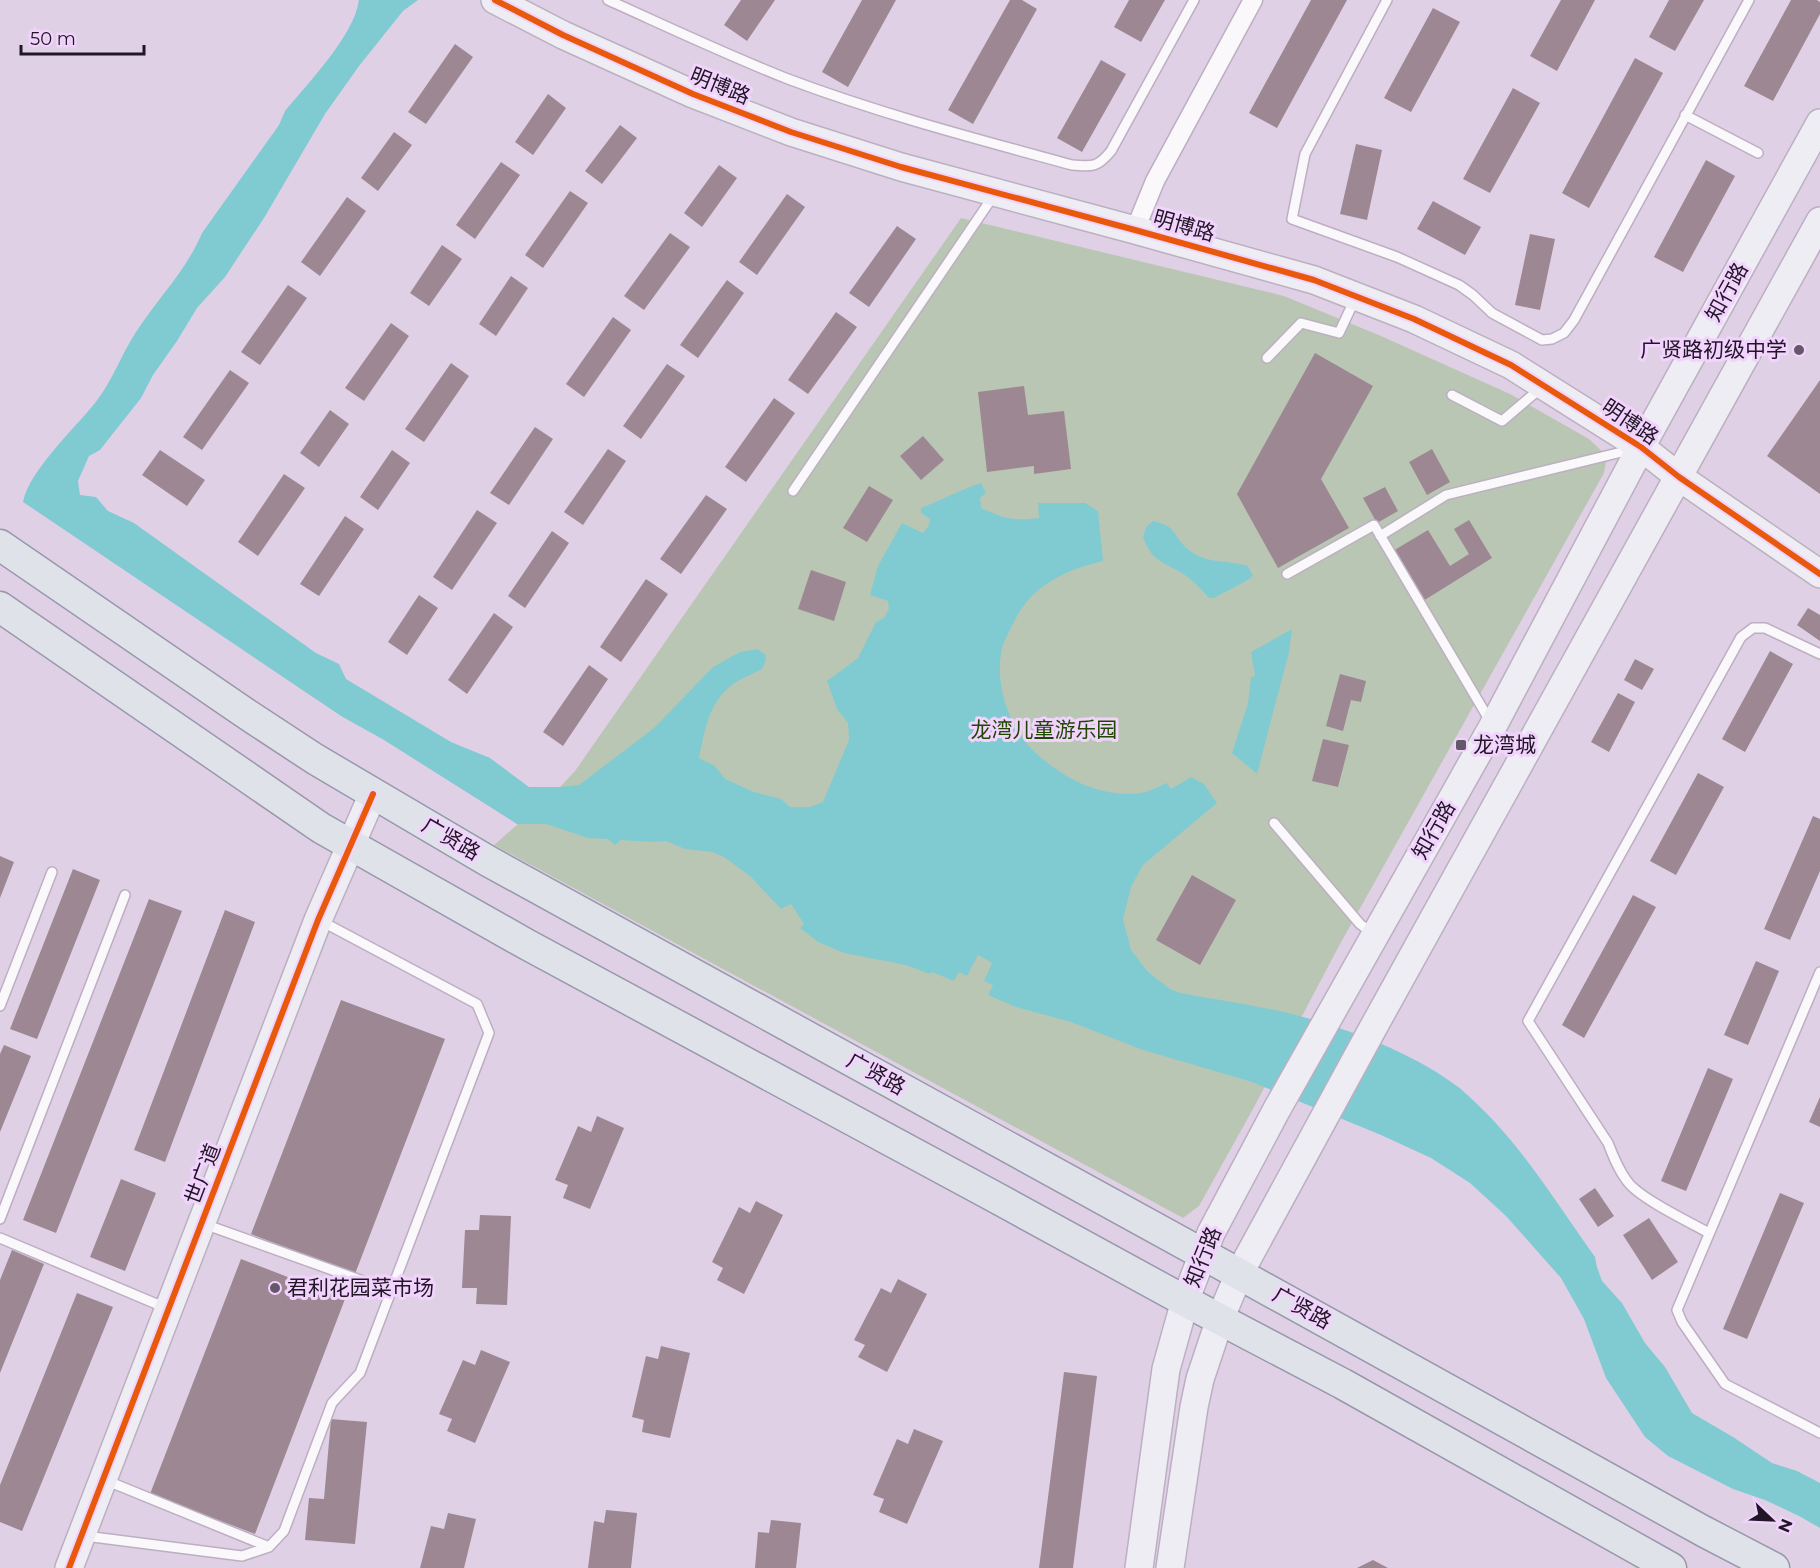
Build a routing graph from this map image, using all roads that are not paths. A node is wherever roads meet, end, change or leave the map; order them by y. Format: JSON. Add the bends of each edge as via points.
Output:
{"nodes":[{"id":1,"x":495,"y":0,"type":"edge"},
{"id":2,"x":608,"y":0,"type":"edge"},
{"id":3,"x":1194,"y":0,"type":"edge"},
{"id":4,"x":1253,"y":0,"type":"edge"},
{"id":5,"x":1386,"y":0,"type":"edge"},
{"id":6,"x":1749,"y":0,"type":"edge"},
{"id":7,"x":1685,"y":115,"type":"junction"},
{"id":8,"x":1820,"y":123,"type":"edge"},
{"id":9,"x":1758,"y":153,"type":"dead end"},
{"id":10,"x":995,"y":193,"type":"junction"},
{"id":11,"x":1820,"y":221,"type":"edge"},
{"id":12,"x":1135,"y":230,"type":"junction"},
{"id":13,"x":1356,"y":297,"type":"junction"},
{"id":14,"x":1267,"y":358,"type":"dead end"},
{"id":15,"x":1544,"y":386,"type":"junction"},
{"id":16,"x":1452,"y":395,"type":"dead end"},
{"id":17,"x":1641,"y":447,"type":"junction"},
{"id":18,"x":1680,"y":477,"type":"junction"},
{"id":19,"x":793,"y":491,"type":"dead end"},
{"id":20,"x":1380,"y":536,"type":"junction"},
{"id":21,"x":0,"y":545,"type":"edge"},
{"id":22,"x":1287,"y":574,"type":"dead end"},
{"id":23,"x":1820,"y":574,"type":"edge"},
{"id":24,"x":0,"y":607,"type":"edge"},
{"id":25,"x":1820,"y":654,"type":"edge"},
{"id":26,"x":1493,"y":726,"type":"junction"},
{"id":27,"x":373,"y":794,"type":"junction"},
{"id":28,"x":1274,"y":823,"type":"dead end"},
{"id":29,"x":351,"y":845,"type":"junction"},
{"id":30,"x":52,"y":872,"type":"dead end"},
{"id":31,"x":125,"y":895,"type":"dead end"},
{"id":32,"x":318,"y":920,"type":"junction"},
{"id":33,"x":1374,"y":935,"type":"junction"},
{"id":34,"x":1820,"y":972,"type":"edge"},
{"id":35,"x":0,"y":1006,"type":"edge"},
{"id":36,"x":0,"y":1219,"type":"edge"},
{"id":37,"x":202,"y":1222,"type":"junction"},
{"id":38,"x":1709,"y":1233,"type":"junction"},
{"id":39,"x":0,"y":1238,"type":"edge"},
{"id":40,"x":1203,"y":1255,"type":"junction"},
{"id":41,"x":1239,"y":1274,"type":"junction"},
{"id":42,"x":391,"y":1291,"type":"junction"},
{"id":43,"x":1185,"y":1301,"type":"junction"},
{"id":44,"x":169,"y":1308,"type":"junction"},
{"id":45,"x":1220,"y":1319,"type":"junction"},
{"id":46,"x":1820,"y":1433,"type":"edge"},
{"id":47,"x":103,"y":1479,"type":"junction"},
{"id":48,"x":81,"y":1536,"type":"junction"},
{"id":49,"x":269,"y":1547,"type":"junction"},
{"id":50,"x":69,"y":1568,"type":"edge"},
{"id":51,"x":1139,"y":1568,"type":"edge"},
{"id":52,"x":1170,"y":1568,"type":"edge"},
{"id":53,"x":1671,"y":1568,"type":"edge"},
{"id":54,"x":1774,"y":1568,"type":"edge"}],
"edges":[{"from":1,"to":10,"type":"main road","name":"明博路","via":[[693,94],[791,132]]},
{"from":2,"to":3,"type":"lane","via":[[789,79],[952,132],[1090,167],[1102,162],[1111,151]]},
{"from":4,"to":12,"type":"street","via":[[1155,181]]},
{"from":5,"to":7,"type":"lane","via":[[1305,154],[1292,219],[1397,257],[1458,285],[1492,313],[1542,340],[1564,333],[1574,320]]},
{"from":6,"to":7,"type":"lane"},
{"from":7,"to":9,"type":"lane"},
{"from":8,"to":17,"type":"main road","name":"知行路"},
{"from":10,"to":12,"type":"main road","name":"明博路"},
{"from":10,"to":19,"type":"lane"},
{"from":11,"to":18,"type":"main road","name":"知行路"},
{"from":12,"to":13,"type":"main road","name":"明博路","via":[[1314,280]]},
{"from":13,"to":14,"type":"lane","via":[[1339,333],[1300,323]]},
{"from":13,"to":15,"type":"main road","name":"明博路","via":[[1414,319],[1511,365]]},
{"from":15,"to":16,"type":"lane","via":[[1502,421]]},
{"from":15,"to":17,"type":"main road","name":"明博路"},
{"from":17,"to":18,"type":"main road","name":"明博路"},
{"from":17,"to":20,"type":"lane","via":[[1446,495]]},
{"from":17,"to":26,"type":"main road","name":"知行路"},
{"from":18,"to":23,"type":"main road","name":"明博路"},
{"from":18,"to":41,"type":"main road","name":"知行路"},
{"from":20,"to":22,"type":"lane","via":[[1374,525]]},
{"from":20,"to":26,"type":"lane"},
{"from":21,"to":27,"type":"main road","name":"广贤路","via":[[245,713]]},
{"from":24,"to":29,"type":"main road"},
{"from":25,"to":38,"type":"lane","via":[[1765,628],[1753,628],[1741,637],[1528,1021],[1608,1143],[1628,1183]]},
{"from":26,"to":33,"type":"main road","name":"知行路"},
{"from":27,"to":29,"type":"main road","name":"世广道"},
{"from":27,"to":40,"type":"main road","name":"广贤路"},
{"from":28,"to":33,"type":"lane","via":[[1360,924]]},
{"from":29,"to":32,"type":"main road","name":"世广道"},
{"from":29,"to":43,"type":"main road","via":[[525,944]]},
{"from":30,"to":35,"type":"lane"},
{"from":31,"to":36,"type":"lane"},
{"from":32,"to":37,"type":"main road","name":"世广道"},
{"from":32,"to":42,"type":"lane","via":[[477,1004],[489,1033]]},
{"from":33,"to":40,"type":"main road","name":"知行路","via":[[1277,1109]]},
{"from":34,"to":38,"type":"lane"},
{"from":37,"to":42,"type":"lane"},
{"from":37,"to":44,"type":"main road","name":"世广道"},
{"from":38,"to":46,"type":"lane","via":[[1677,1310],[1682,1322],[1725,1384]]},
{"from":39,"to":44,"type":"lane"},
{"from":40,"to":41,"type":"main road","name":"广贤路"},
{"from":40,"to":43,"type":"main road","name":"知行路"},
{"from":41,"to":45,"type":"main road","name":"知行路"},
{"from":41,"to":54,"type":"main road","name":"广贤路"},
{"from":42,"to":49,"type":"lane","via":[[360,1373],[332,1403],[284,1531]]},
{"from":43,"to":45,"type":"main road"},
{"from":43,"to":51,"type":"main road","name":"知行路","via":[[1166,1369]]},
{"from":44,"to":47,"type":"main road","name":"世广道"},
{"from":45,"to":52,"type":"main road","name":"知行路","via":[[1194,1407]]},
{"from":45,"to":53,"type":"main road"},
{"from":47,"to":48,"type":"main road","name":"世广道"},
{"from":47,"to":49,"type":"lane"},
{"from":48,"to":49,"type":"lane","via":[[242,1556]]},
{"from":48,"to":50,"type":"main road","name":"世广道"}]}
